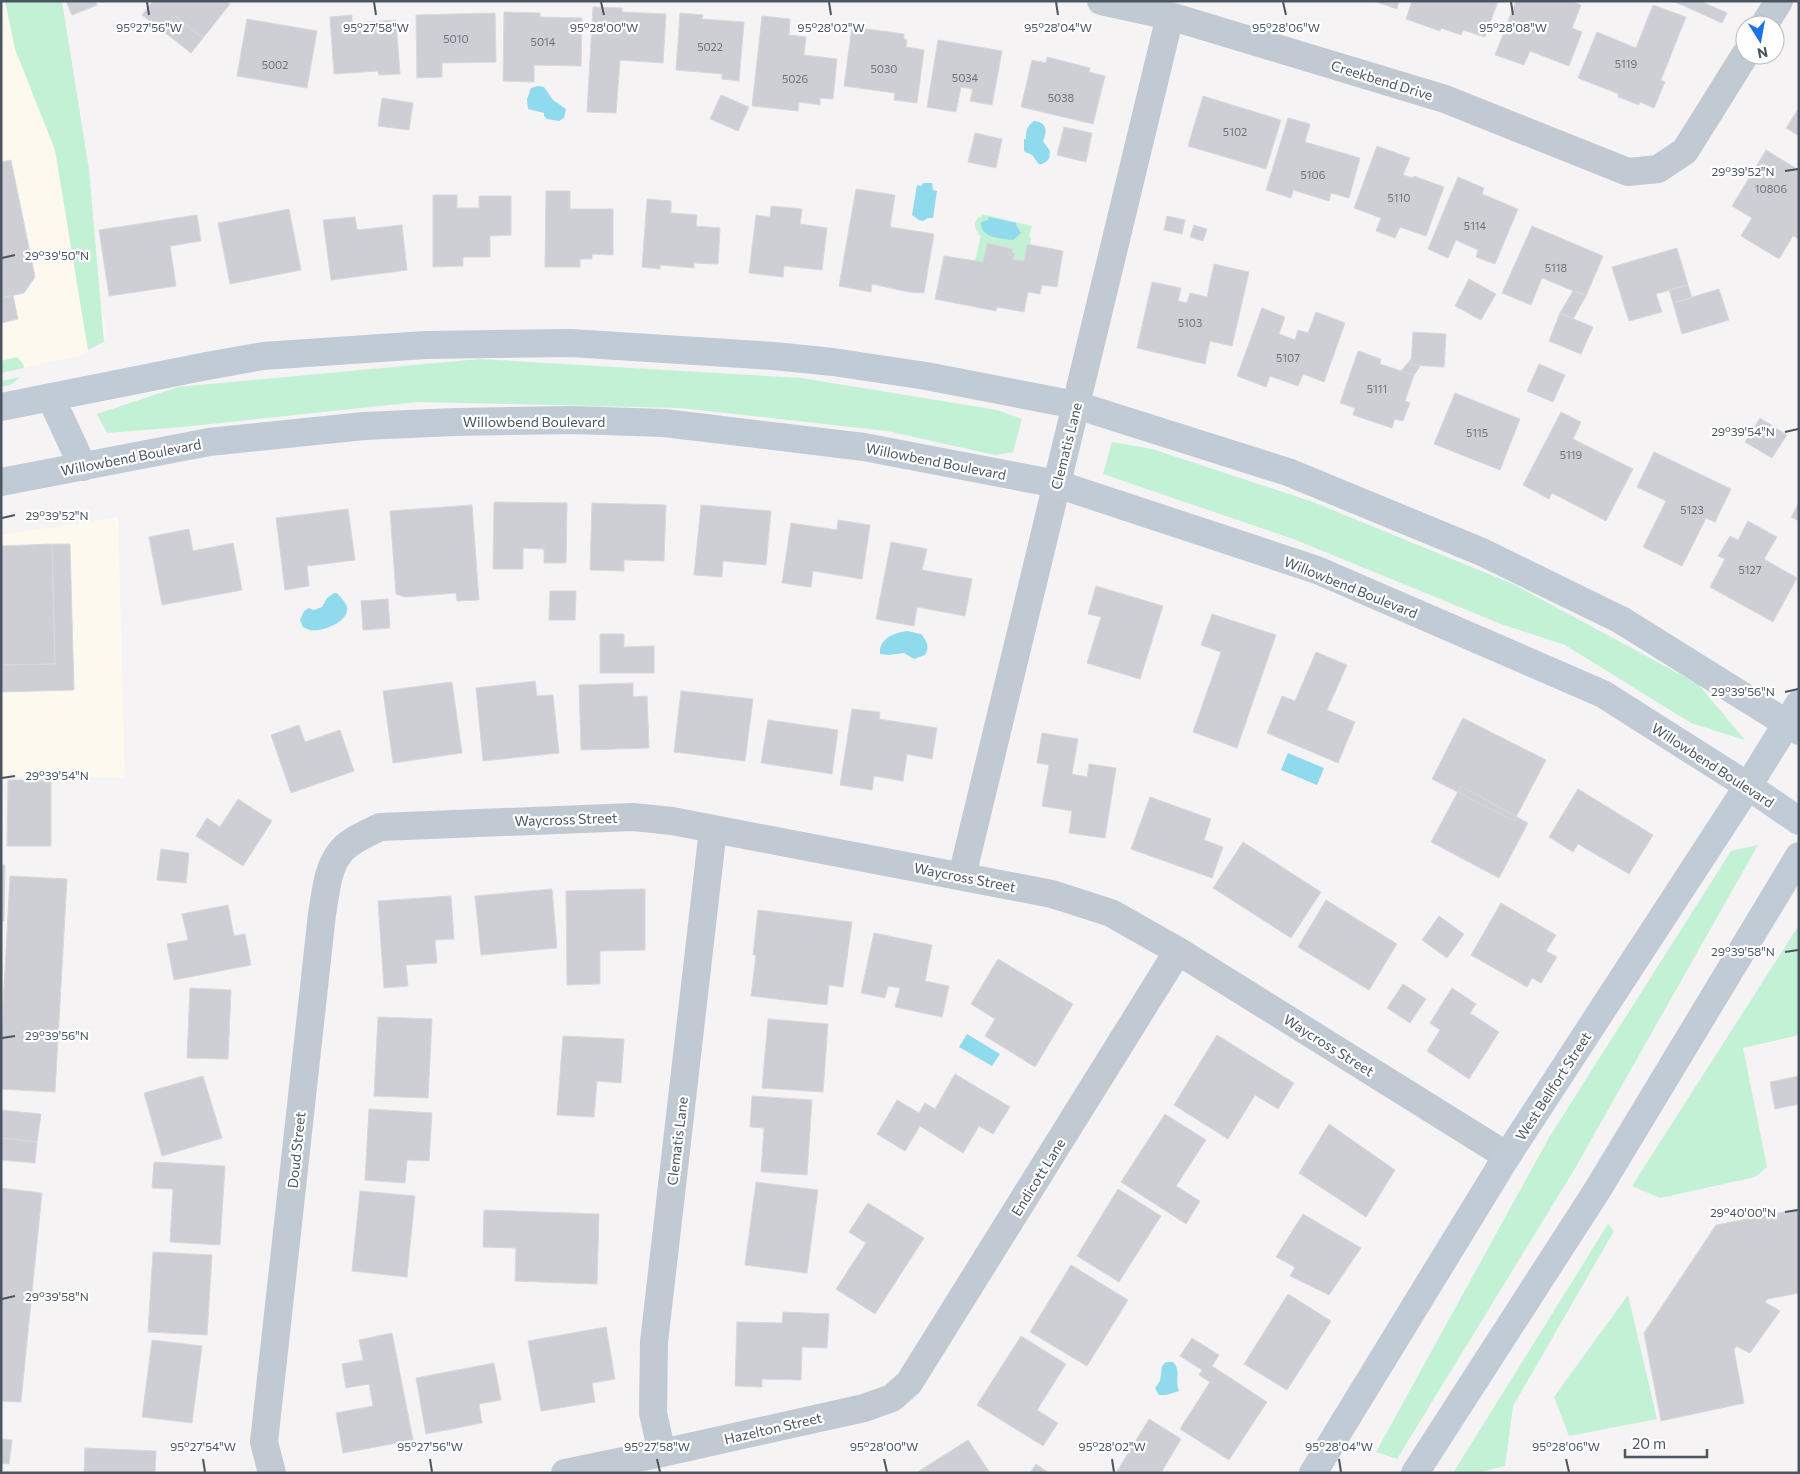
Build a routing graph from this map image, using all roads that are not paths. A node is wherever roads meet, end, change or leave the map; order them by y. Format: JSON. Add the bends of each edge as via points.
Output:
{"nodes":[{"id":1,"x":1101,"y":1,"type":"edge"},
{"id":2,"x":1779,"y":1,"type":"edge"},
{"id":3,"x":1770,"y":15,"type":"edge"},
{"id":4,"x":1170,"y":16,"type":"junction"},
{"id":5,"x":1739,"y":65,"type":"edge"},
{"id":6,"x":52,"y":398,"type":"junction"},
{"id":7,"x":1076,"y":405,"type":"junction"},
{"id":8,"x":1,"y":407,"type":"edge"},
{"id":9,"x":83,"y":467,"type":"junction"},
{"id":10,"x":1,"y":482,"type":"edge"},
{"id":11,"x":1057,"y":484,"type":"junction"},
{"id":12,"x":1795,"y":720,"type":"edge"},
{"id":13,"x":1748,"y":786,"type":"junction"},
{"id":14,"x":1799,"y":821,"type":"edge"},
{"id":15,"x":713,"y":829,"type":"junction"},
{"id":16,"x":358,"y":838,"type":"joint"},
{"id":17,"x":1799,"y":856,"type":"edge"},
{"id":18,"x":962,"y":876,"type":"junction"},
{"id":19,"x":1178,"y":951,"type":"junction"},
{"id":20,"x":1507,"y":1156,"type":"junction"},
{"id":21,"x":892,"y":1398,"type":"joint"},
{"id":22,"x":662,"y":1453,"type":"junction"},
{"id":23,"x":1323,"y":1469,"type":"edge"},
{"id":24,"x":272,"y":1473,"type":"edge"},
{"id":25,"x":565,"y":1473,"type":"edge"},
{"id":26,"x":1415,"y":1473,"type":"edge"}],
"edges":[{"from":1,"to":4,"type":"street","name":"Creekbend Drive"},
{"from":2,"to":3,"type":"street"},
{"from":4,"to":5,"type":"street","name":"Creekbend Drive","via":[[1446,99],[1628,172],[1658,169],[1685,151]]},
{"from":4,"to":7,"type":"street","name":"Clematis Lane"},
{"from":6,"to":7,"type":"main road","via":[[263,356],[425,344],[571,343],[833,362]]},
{"from":6,"to":8,"type":"main road"},
{"from":6,"to":9,"type":"main road"},
{"from":7,"to":11,"type":"street","name":"Clematis Lane"},
{"from":7,"to":12,"type":"main road","via":[[1288,472],[1473,548],[1621,620]]},
{"from":9,"to":10,"type":"main road","name":"Willowbend Boulevard"},
{"from":9,"to":11,"type":"main road","name":"Willowbend Boulevard","via":[[210,442],[364,426],[573,420],[664,423],[836,443]]},
{"from":11,"to":13,"type":"main road","name":"Willowbend Boulevard","via":[[1317,570],[1603,694]]},
{"from":11,"to":18,"type":"street","name":"Clematis Lane"},
{"from":12,"to":13,"type":"main road","name":"West Bellfort Street"},
{"from":13,"to":14,"type":"main road","name":"Willowbend Boulevard"},
{"from":13,"to":20,"type":"main road","name":"West Bellfort Street"},
{"from":15,"to":16,"type":"street","name":"Waycross Street","via":[[672,821],[608,817],[380,827]]},
{"from":15,"to":18,"type":"street","name":"Waycross Street"},
{"from":15,"to":22,"type":"street","name":"Clematis Lane","via":[[654,1342],[654,1413]]},
{"from":16,"to":24,"type":"street","name":"Doud Street","via":[[342,850],[330,869],[322,914],[264,1442]]},
{"from":17,"to":26,"type":"main road","via":[[1598,1189]]},
{"from":18,"to":19,"type":"street","name":"Waycross Street","via":[[1052,894],[1111,913]]},
{"from":19,"to":20,"type":"street","name":"Waycross Street"},
{"from":19,"to":21,"type":"street","name":"Endicott Lane","via":[[909,1383]]},
{"from":20,"to":23,"type":"main road","name":"West Bellfort Street"},
{"from":21,"to":22,"type":"street","name":"Hazelton Street","via":[[864,1408]]},
{"from":22,"to":25,"type":"street","name":"Hazelton Street"}]}
